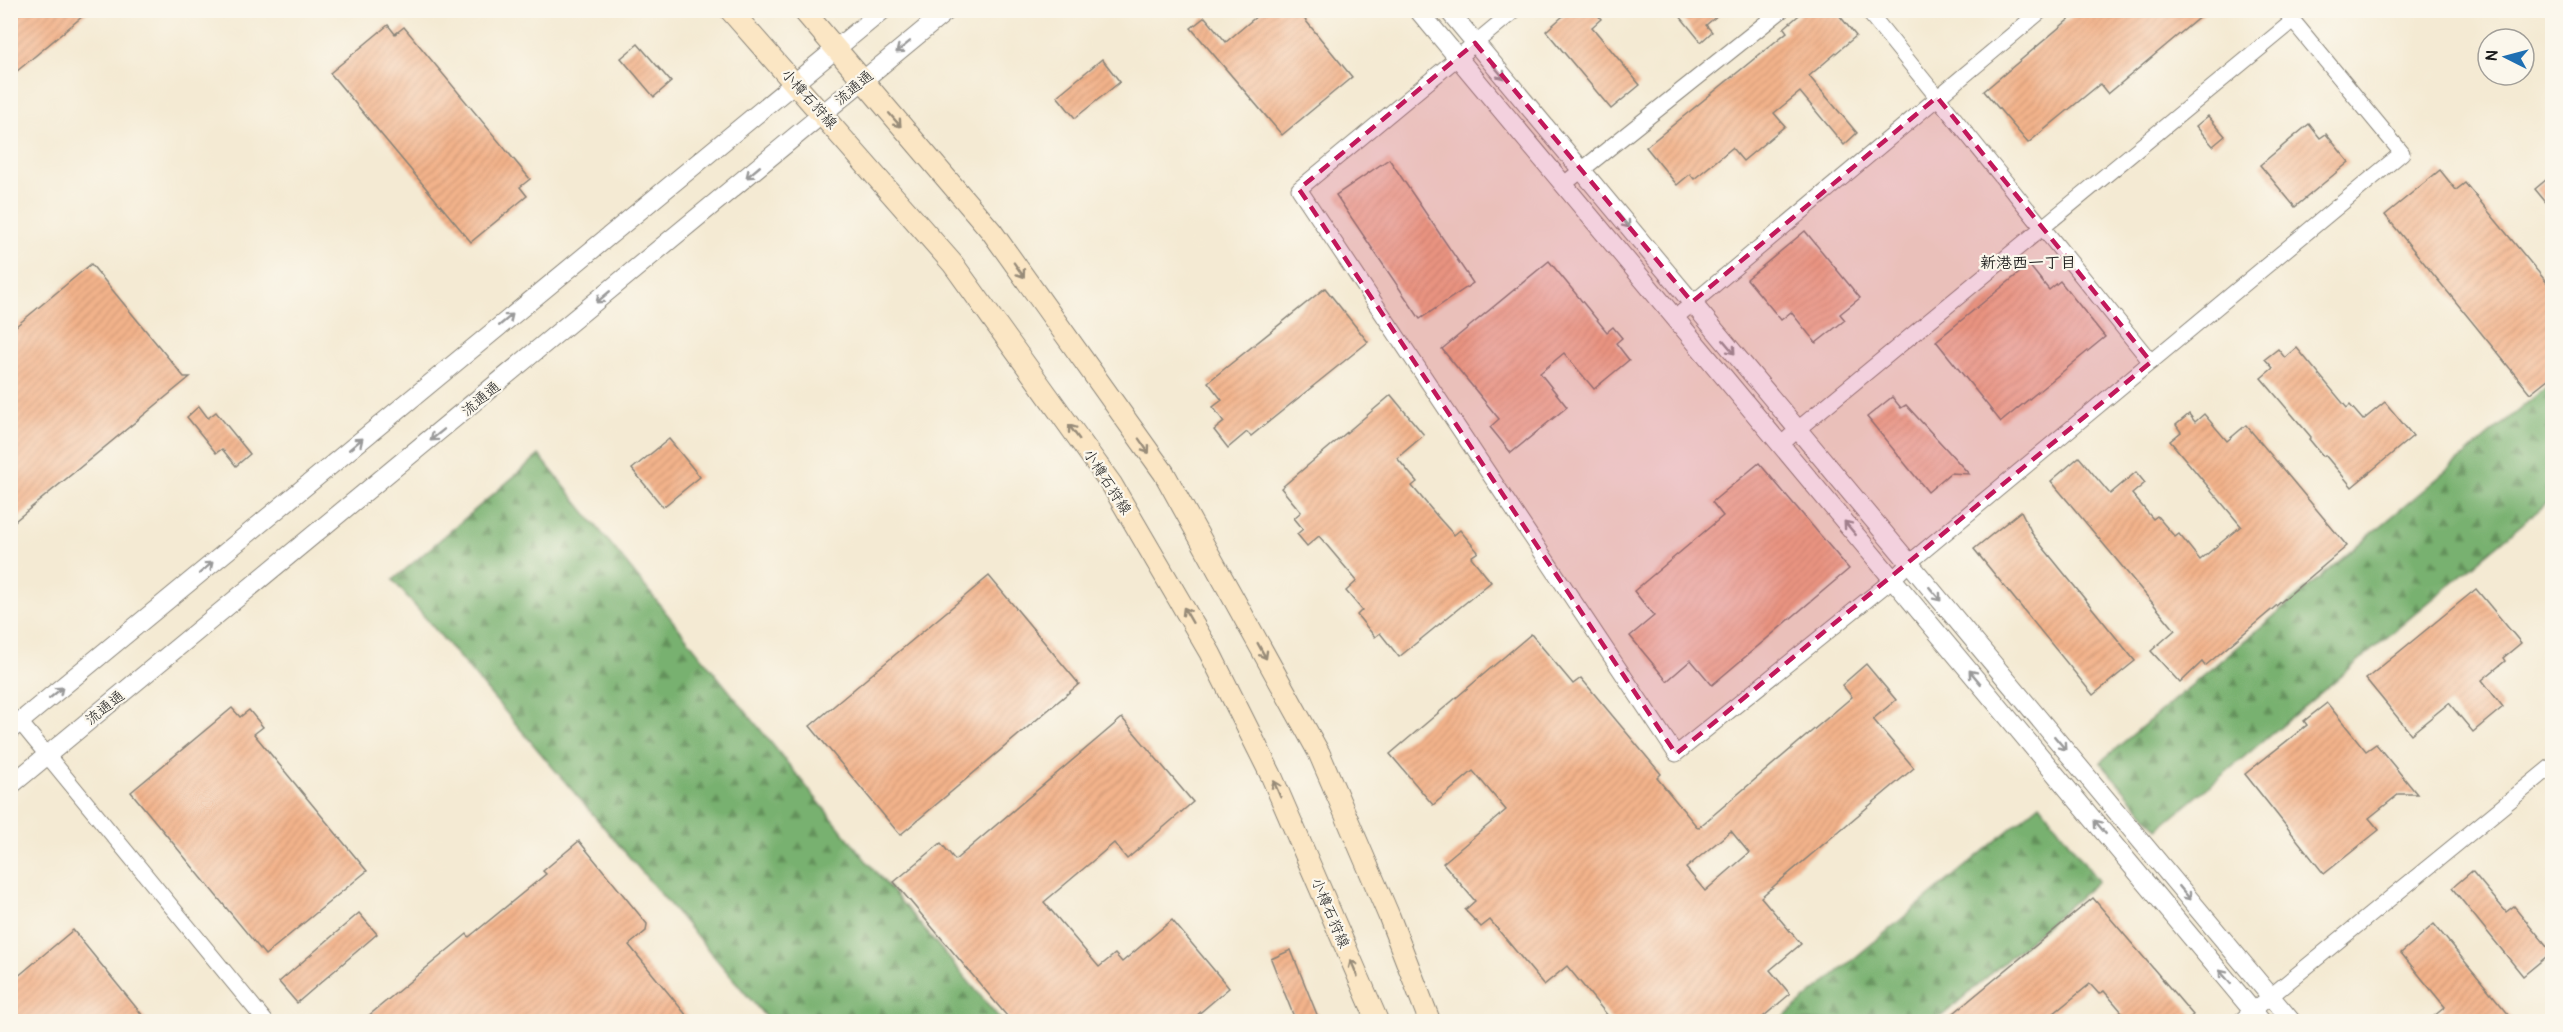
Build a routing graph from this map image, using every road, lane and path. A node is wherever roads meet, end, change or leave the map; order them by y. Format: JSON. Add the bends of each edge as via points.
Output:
{"nodes":[{"id":1,"x":730,"y":10,"type":"edge"},
{"id":2,"x":803,"y":10,"type":"edge"},
{"id":3,"x":883,"y":10,"type":"edge"},
{"id":4,"x":948,"y":10,"type":"edge"},
{"id":5,"x":1418,"y":10,"type":"edge"},
{"id":6,"x":1448,"y":10,"type":"edge"},
{"id":7,"x":1515,"y":10,"type":"edge"},
{"id":8,"x":1782,"y":10,"type":"edge"},
{"id":9,"x":1867,"y":10,"type":"edge"},
{"id":10,"x":2042,"y":10,"type":"edge"},
{"id":11,"x":2288,"y":16,"type":"edge"},
{"id":12,"x":1475,"y":43,"type":"junction"},
{"id":13,"x":836,"y":50,"type":"junction"},
{"id":14,"x":1458,"y":58,"type":"junction"},
{"id":15,"x":862,"y":81,"type":"junction"},
{"id":16,"x":793,"y":82,"type":"junction"},
{"id":17,"x":1937,"y":97,"type":"junction"},
{"id":18,"x":823,"y":115,"type":"junction"},
{"id":19,"x":1580,"y":169,"type":"junction"},
{"id":20,"x":1563,"y":184,"type":"junction"},
{"id":21,"x":2043,"y":228,"type":"junction"},
{"id":22,"x":1692,"y":302,"type":"junction"},
{"id":23,"x":1675,"y":318,"type":"junction"},
{"id":24,"x":2151,"y":362,"type":"junction"},
{"id":25,"x":1798,"y":429,"type":"junction"},
{"id":26,"x":1781,"y":445,"type":"junction"},
{"id":27,"x":1910,"y":563,"type":"junction"},
{"id":28,"x":1893,"y":579,"type":"junction"},
{"id":29,"x":15,"y":726,"type":"edge"},
{"id":30,"x":48,"y":754,"type":"junction"},
{"id":31,"x":2553,"y":766,"type":"edge"},
{"id":32,"x":10,"y":786,"type":"edge"},
{"id":33,"x":2271,"y":996,"type":"junction"},
{"id":34,"x":2252,"y":1018,"type":"edge"},
{"id":35,"x":266,"y":1022,"type":"edge"},
{"id":36,"x":1378,"y":1022,"type":"edge"},
{"id":37,"x":1430,"y":1022,"type":"edge"},
{"id":38,"x":2292,"y":1022,"type":"edge"}],
"edges":[{"from":1,"to":16,"type":"main road","name":"小樽石狩線"},
{"from":2,"to":13,"type":"main road"},
{"from":3,"to":13,"type":"street"},
{"from":4,"to":15,"type":"street","name":"流通通","one_way":true},
{"from":5,"to":14,"type":"street"},
{"from":6,"to":12,"type":"street"},
{"from":7,"to":12,"type":"street"},
{"from":8,"to":19,"type":"street"},
{"from":9,"to":17,"type":"street"},
{"from":10,"to":17,"type":"street"},
{"from":11,"to":21,"type":"street"},
{"from":11,"to":24,"type":"street","via":[[2402,153]]},
{"from":12,"to":14,"type":"street"},
{"from":12,"to":19,"type":"street","one_way":true},
{"from":13,"to":15,"type":"main road"},
{"from":13,"to":16,"type":"street"},
{"from":14,"to":20,"type":"street"},
{"from":14,"to":28,"type":"street","via":[[1299,189],[1677,754]]},
{"from":15,"to":18,"type":"street","name":"流通通"},
{"from":15,"to":37,"type":"main road","one_way":true,"via":[[992,232],[1164,473],[1319,753]]},
{"from":16,"to":18,"type":"main road","name":"小樽石狩線"},
{"from":29,"to":16,"type":"street","one_way":true},
{"from":17,"to":21,"type":"street"},
{"from":17,"to":22,"type":"street"},
{"from":18,"to":30,"type":"street","name":"流通通","one_way":true},
{"from":36,"to":18,"type":"main road","name":"小樽石狩線","one_way":true,"via":[[1251,734],[1210,653],[1112,485],[953,264]]},
{"from":19,"to":20,"type":"street"},
{"from":19,"to":22,"type":"street","one_way":true},
{"from":20,"to":23,"type":"street"},
{"from":21,"to":24,"type":"street"},
{"from":21,"to":25,"type":"street"},
{"from":22,"to":23,"type":"street"},
{"from":22,"to":25,"type":"street","one_way":true},
{"from":23,"to":26,"type":"street"},
{"from":24,"to":27,"type":"street"},
{"from":25,"to":26,"type":"street"},
{"from":25,"to":27,"type":"street"},
{"from":28,"to":26,"type":"street","one_way":true},
{"from":27,"to":28,"type":"street"},
{"from":27,"to":33,"type":"street","one_way":true},
{"from":34,"to":28,"type":"street","one_way":true},
{"from":29,"to":30,"type":"street"},
{"from":30,"to":32,"type":"street","name":"流通通"},
{"from":30,"to":35,"type":"street"},
{"from":31,"to":33,"type":"street"},
{"from":33,"to":34,"type":"street"},
{"from":33,"to":38,"type":"street"}]}
